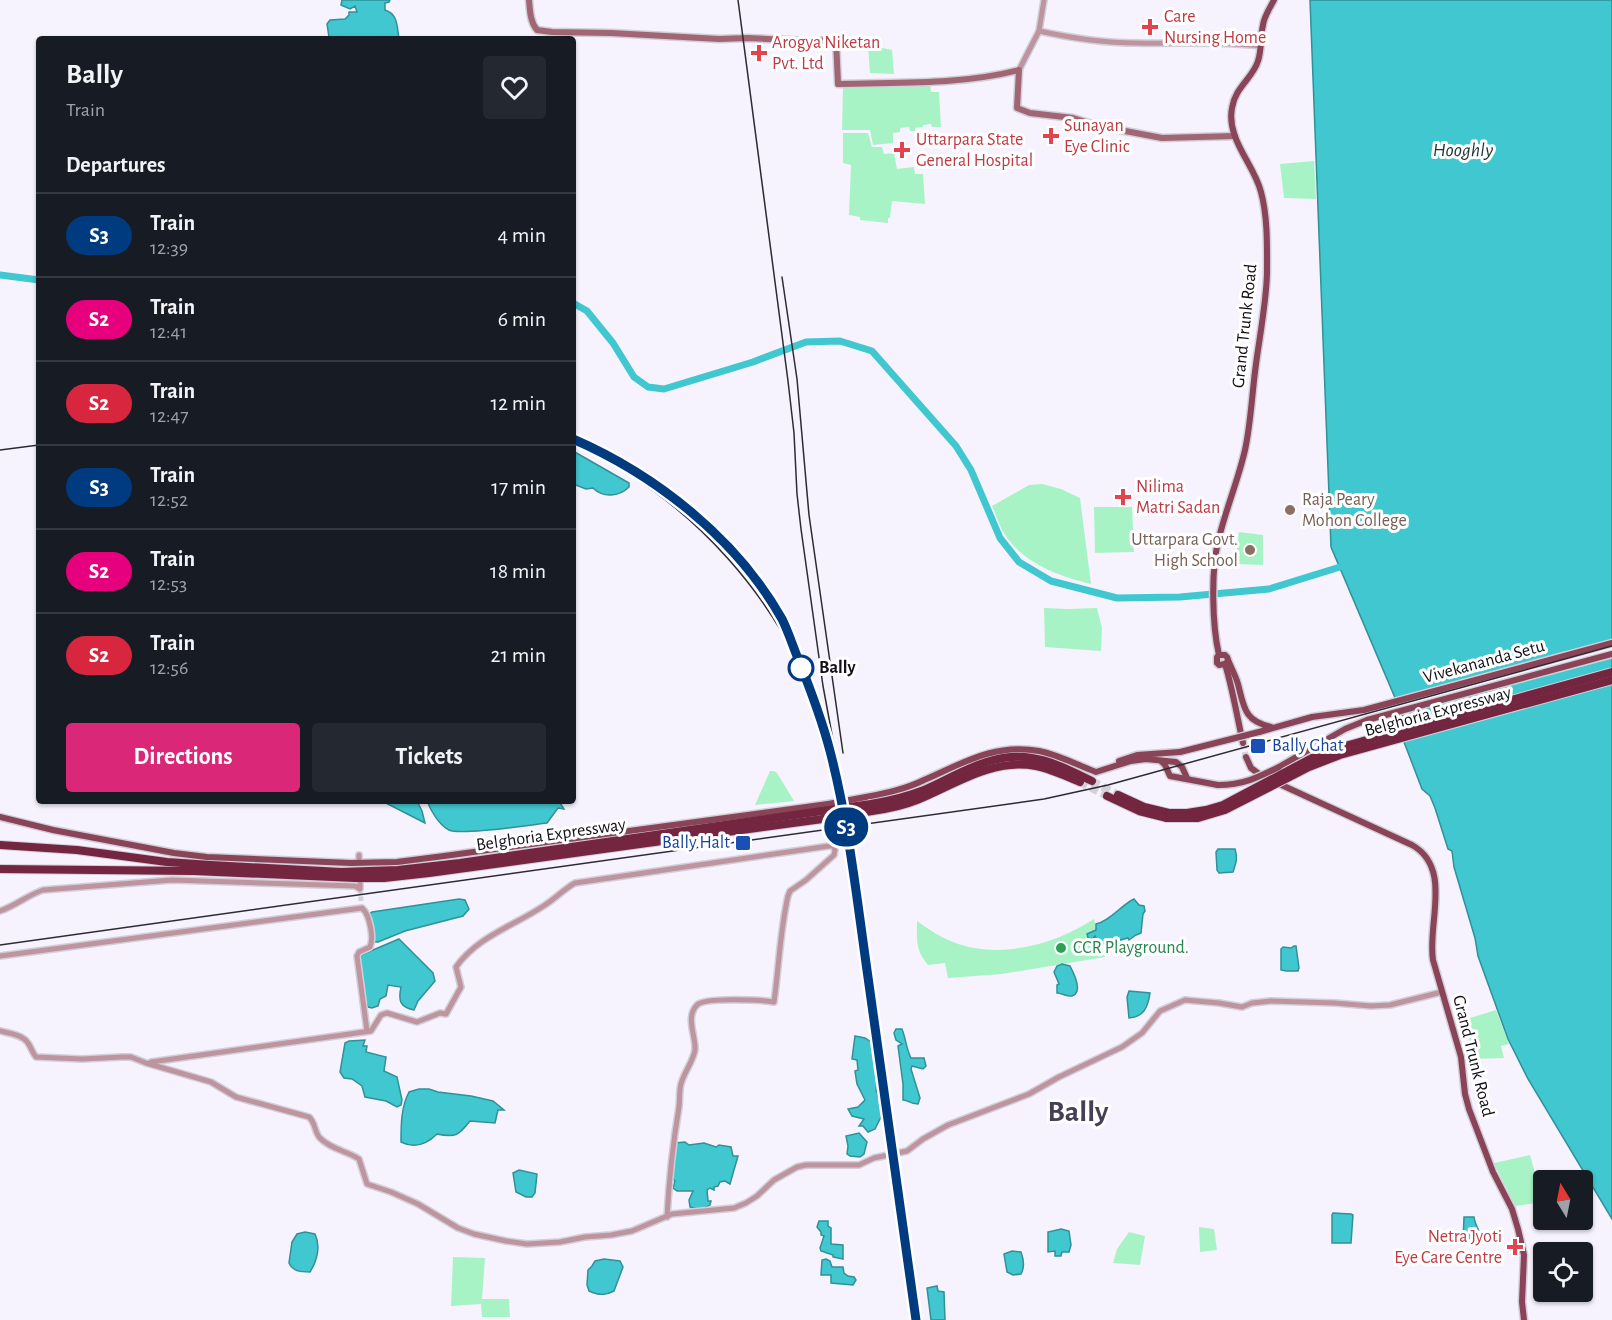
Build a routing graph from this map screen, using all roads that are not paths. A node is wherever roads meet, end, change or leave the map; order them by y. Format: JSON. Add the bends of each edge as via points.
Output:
{"nodes":[{"id":1,"x":529,"y":0,"type":"edge"},
{"id":2,"x":1044,"y":0,"type":"edge"},
{"id":3,"x":1274,"y":0,"type":"edge"},
{"id":4,"x":1039,"y":31,"type":"junction"},
{"id":5,"x":1261,"y":46,"type":"junction"},
{"id":6,"x":1019,"y":70,"type":"junction"},
{"id":7,"x":1235,"y":136,"type":"junction"},
{"id":8,"x":1612,"y":643,"type":"edge"},
{"id":9,"x":1612,"y":654,"type":"edge"},
{"id":10,"x":1224,"y":658,"type":"junction"},
{"id":11,"x":1612,"y":672,"type":"edge"},
{"id":12,"x":1612,"y":680,"type":"edge"},
{"id":13,"x":1274,"y":728,"type":"junction"},
{"id":14,"x":1243,"y":743,"type":"tunnel mouth"},
{"id":15,"x":1246,"y":757,"type":"tunnel mouth"},
{"id":16,"x":1160,"y":761,"type":"junction"},
{"id":17,"x":1114,"y":765,"type":"junction"},
{"id":18,"x":1186,"y":778,"type":"junction"},
{"id":19,"x":1092,"y":781,"type":"tunnel mouth"},
{"id":20,"x":1080,"y":782,"type":"tunnel mouth"},
{"id":21,"x":1118,"y":795,"type":"tunnel mouth"},
{"id":22,"x":1107,"y":796,"type":"tunnel mouth"},
{"id":23,"x":869,"y":804,"type":"junction"},
{"id":24,"x":829,"y":810,"type":"junction"},
{"id":25,"x":1168,"y":816,"type":"junction"},
{"id":26,"x":0,"y":817,"type":"edge"},
{"id":27,"x":0,"y":845,"type":"edge"},
{"id":28,"x":0,"y":868,"type":"edge"},
{"id":29,"x":360,"y":882,"type":"dead end"},
{"id":30,"x":361,"y":901,"type":"tunnel mouth"},
{"id":31,"x":362,"y":908,"type":"junction"},
{"id":32,"x":0,"y":911,"type":"edge"},
{"id":33,"x":0,"y":956,"type":"edge"},
{"id":34,"x":1442,"y":992,"type":"junction"},
{"id":35,"x":0,"y":1031,"type":"edge"},
{"id":36,"x":367,"y":1032,"type":"junction"},
{"id":37,"x":146,"y":1063,"type":"junction"},
{"id":38,"x":668,"y":1217,"type":"junction"},
{"id":39,"x":1524,"y":1320,"type":"edge"}],
"edges":[{"from":1,"to":6,"type":"main road","via":[[535,28],[552,32],[836,40],[838,84],[963,79]]},
{"from":2,"to":4,"type":"street"},
{"from":3,"to":5,"type":"main road","name":"Grand Trunk Road","via":[[1263,22]]},
{"from":4,"to":5,"type":"street","via":[[1122,43]]},
{"from":4,"to":6,"type":"street"},
{"from":5,"to":7,"type":"main road","name":"Grand Trunk Road","via":[[1256,66],[1232,105]]},
{"from":6,"to":7,"type":"main road","via":[[1016,104],[1018,109],[1030,113],[1074,118],[1162,138]]},
{"from":7,"to":10,"type":"main road","name":"Grand Trunk Road","via":[[1261,192],[1267,276],[1247,438],[1218,544],[1214,580],[1216,640]]},
{"from":8,"to":13,"type":"main road","name":"Vivekananda Setu","via":[[1364,710],[1312,717]]},
{"from":9,"to":18,"type":"main road","name":"Vivekananda Setu","bridge":true,"via":[[1367,720],[1244,783],[1218,785]]},
{"from":10,"to":13,"type":"main road","via":[[1235,676],[1248,715]]},
{"from":10,"to":14,"type":"main road","name":"Grand Trunk Road"},
{"from":11,"to":25,"type":"highway","name":"Belghoria Expressway","bridge":true,"via":[[1345,746],[1312,758],[1223,805]]},
{"from":12,"to":25,"type":"highway","name":"Belghoria Expressway","bridge":true,"via":[[1340,754],[1226,810],[1198,818]]},
{"from":13,"to":17,"type":"main road","name":"Vivekananda Setu","bridge":true,"via":[[1180,752],[1137,755]]},
{"from":15,"to":34,"type":"main road","name":"Grand Trunk Road","via":[[1260,775],[1402,840],[1426,856],[1436,894],[1432,952]]},
{"from":16,"to":17,"type":"main road","via":[[1139,759]]},
{"from":16,"to":18,"type":"main road","via":[[1170,776]]},
{"from":16,"to":18,"type":"main road","via":[[1179,763]]},
{"from":17,"to":23,"type":"main road","via":[[1090,770],[1041,751],[999,751],[968,759]]},
{"from":19,"to":23,"type":"highway","name":"Belghoria Expressway","via":[[1045,761],[1014,757],[973,766],[910,795]]},
{"from":20,"to":23,"type":"highway","name":"Belghoria Expressway","via":[[1036,766],[1005,766],[975,773],[908,803]]},
{"from":21,"to":25,"type":"highway","name":"Belghoria Expressway"},
{"from":22,"to":25,"type":"highway","name":"Belghoria Expressway","via":[[1139,811]]},
{"from":23,"to":24,"type":"highway","name":"Belghoria Expressway","bridge":true},
{"from":23,"to":24,"type":"main road","bridge":true},
{"from":24,"to":26,"type":"main road","via":[[397,862],[351,863],[191,855]]},
{"from":24,"to":27,"type":"highway","name":"Belghoria Expressway","via":[[387,871],[211,865]]},
{"from":24,"to":28,"type":"highway","name":"Belghoria Expressway","via":[[384,878]]},
{"from":29,"to":32,"type":"street","via":[[360,889],[172,880],[124,883],[43,891]]},
{"from":30,"to":31,"type":"street"},
{"from":31,"to":33,"type":"street"},
{"from":31,"to":36,"type":"street","via":[[368,917],[372,944],[357,956]]},
{"from":34,"to":38,"type":"street","via":[[1371,1006],[1271,1001],[1242,1007],[1185,1000],[1160,1011],[1142,1033],[1122,1047],[1029,1094],[948,1125],[907,1150],[859,1165],[797,1167],[734,1209]]},
{"from":34,"to":39,"type":"main road","name":"Grand Trunk Road","via":[[1461,1058],[1469,1109],[1518,1229],[1524,1255]]},
{"from":35,"to":37,"type":"street","via":[[26,1040],[36,1057],[126,1057]]},
{"from":36,"to":37,"type":"street"},
{"from":36,"to":38,"type":"street","via":[[387,1013],[417,1022],[446,1014],[461,987],[456,967],[467,954],[575,883],[833,846],[834,855],[788,896],[774,1002],[743,999],[699,1003],[695,1007],[691,1016],[694,1051],[681,1084],[672,1145]]},
{"from":37,"to":38,"type":"street","via":[[211,1082],[236,1097],[309,1117],[320,1138],[359,1159],[367,1184],[417,1204],[474,1234],[527,1244],[560,1242],[628,1232]]}]}
